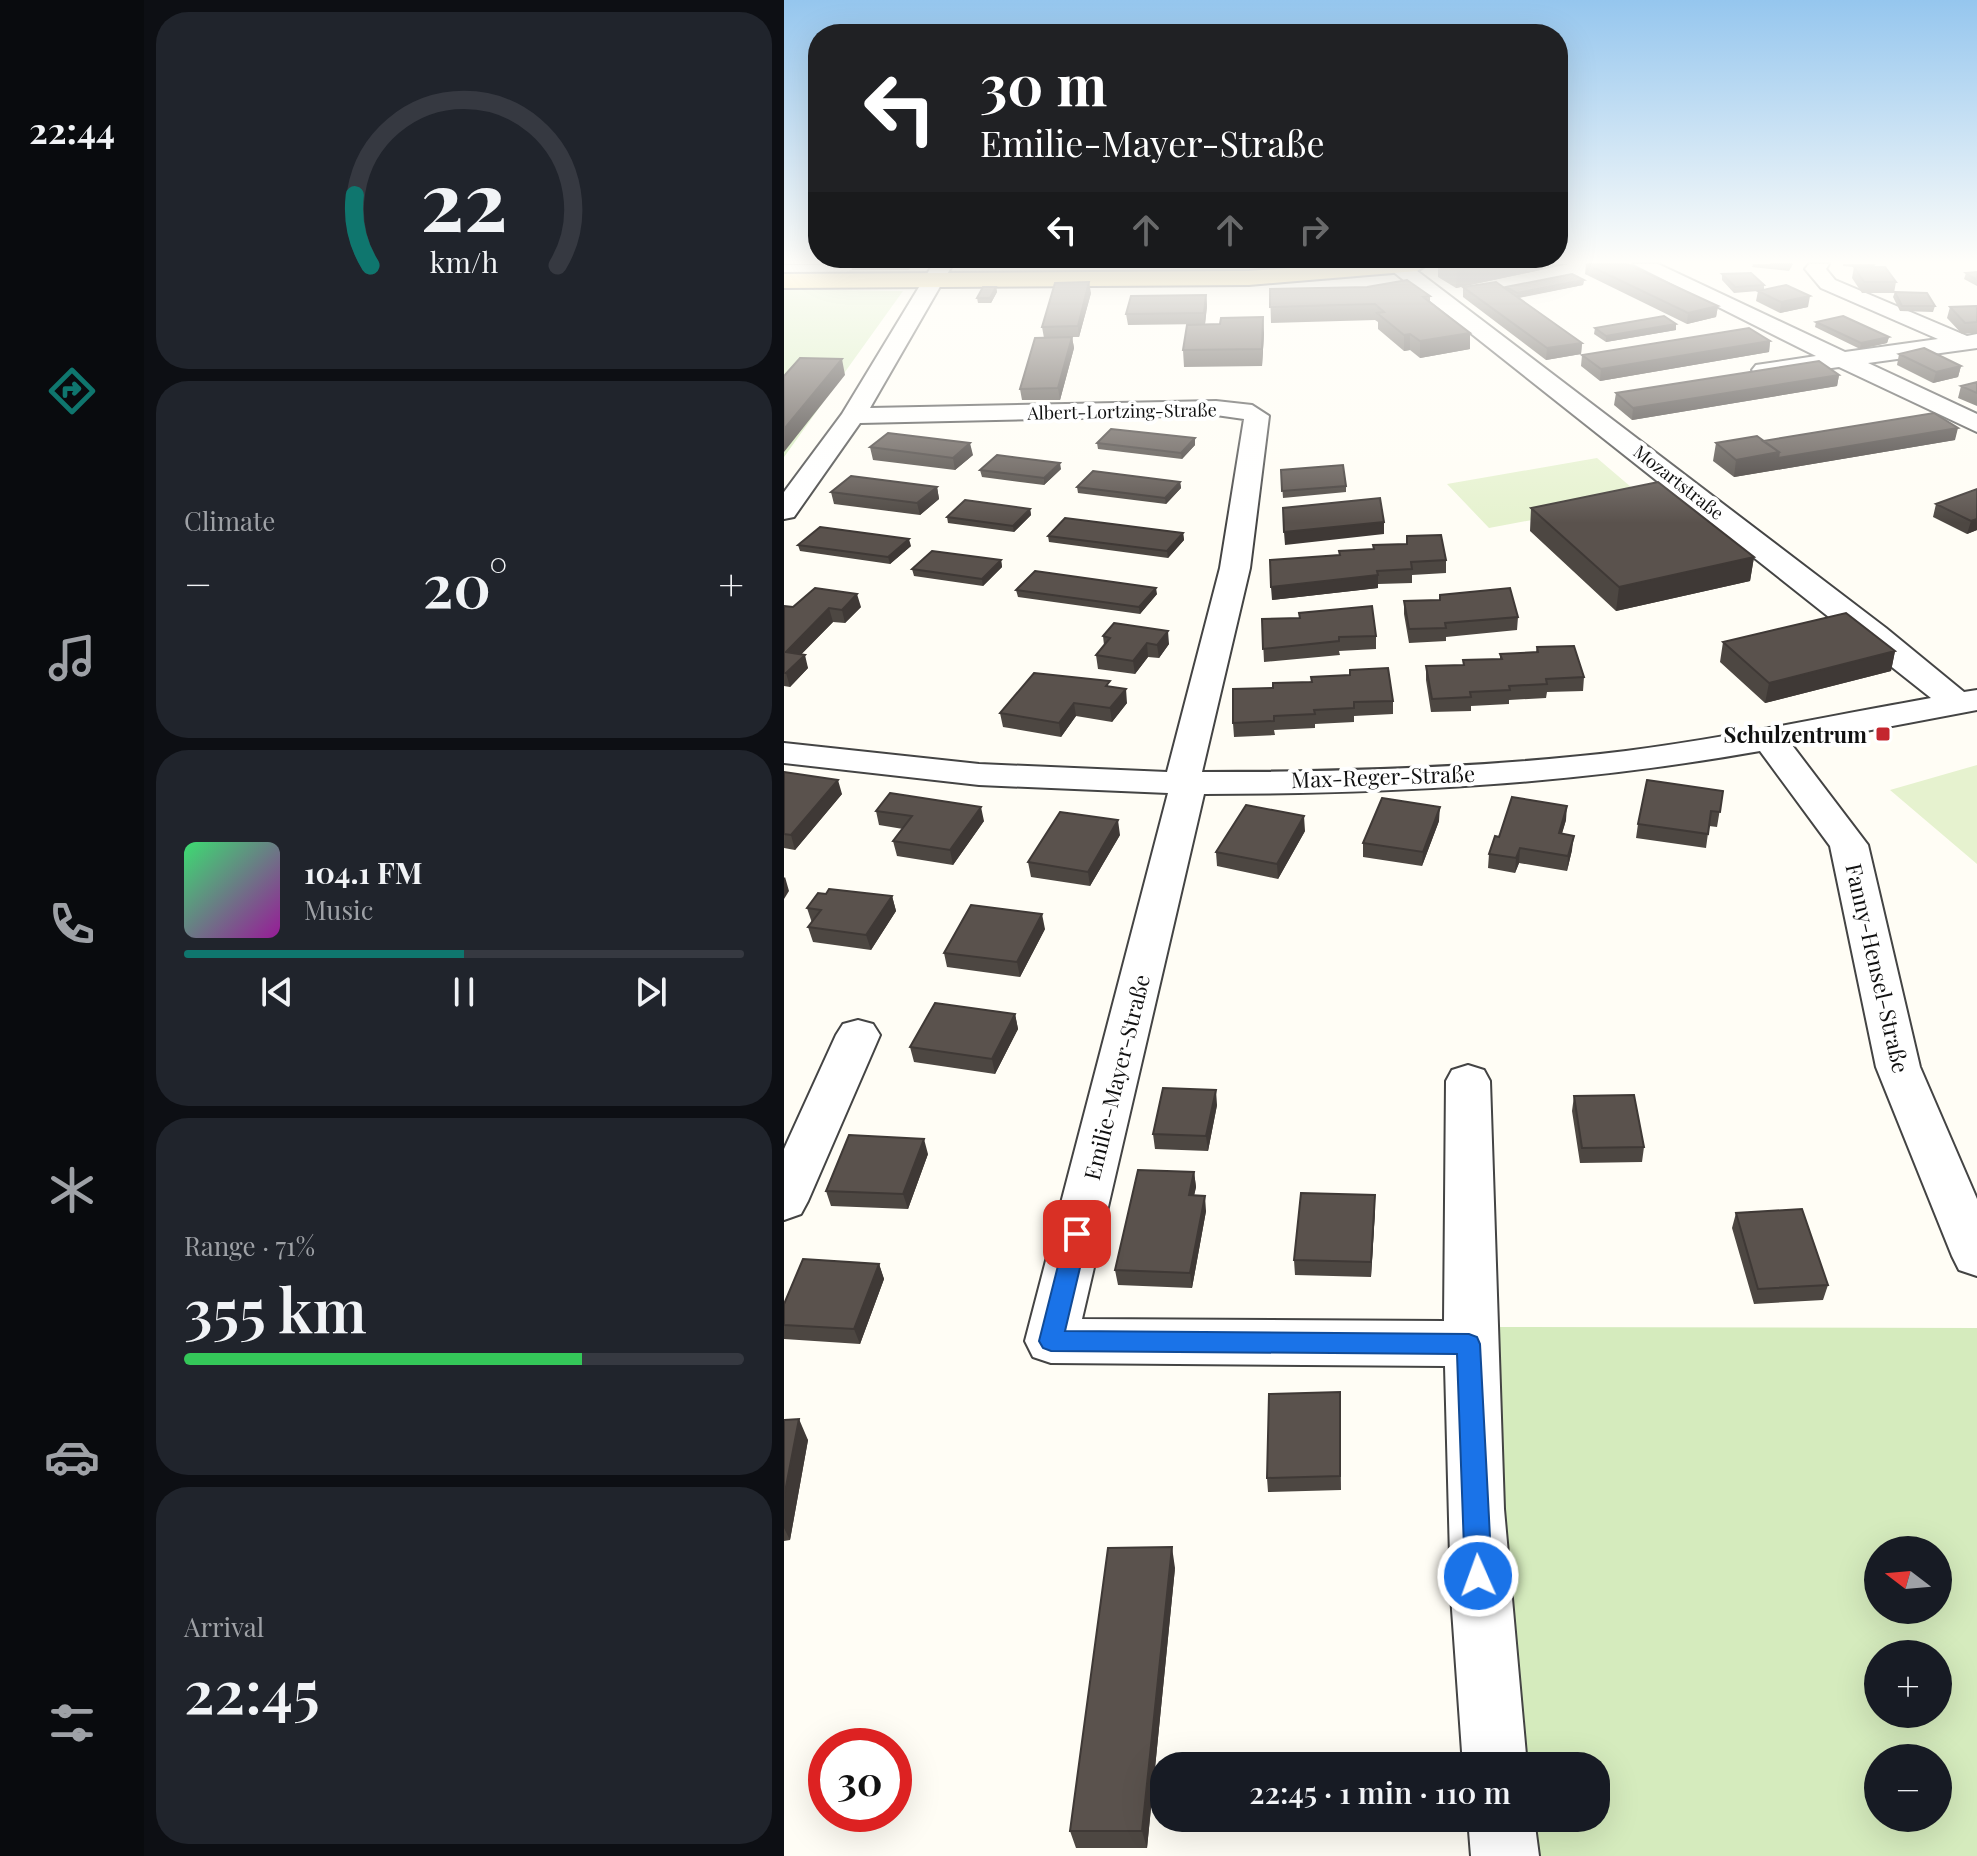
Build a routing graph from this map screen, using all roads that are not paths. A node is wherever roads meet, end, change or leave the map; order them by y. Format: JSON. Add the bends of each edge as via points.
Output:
{"nodes":[{"id":1,"x":892,"y":351,"type":"edge"},
{"id":2,"x":1514,"y":351,"type":"edge"},
{"id":3,"x":1823,"y":351,"type":"edge"},
{"id":4,"x":1905,"y":351,"type":"edge"},
{"id":5,"x":1840,"y":359,"type":"junction"},
{"id":6,"x":1747,"y":373,"type":"edge"},
{"id":7,"x":1606,"y":395,"type":"dead end"},
{"id":8,"x":1575,"y":400,"type":"junction"},
{"id":9,"x":853,"y":416,"type":"junction"},
{"id":10,"x":1977,"y":424,"type":"edge"},
{"id":11,"x":784,"y":511,"type":"edge"},
{"id":12,"x":1967,"y":701,"type":"edge"},
{"id":13,"x":1770,"y":740,"type":"junction"},
{"id":14,"x":784,"y":753,"type":"edge"},
{"id":15,"x":1185,"y":780,"type":"junction"},
{"id":16,"x":858,"y":1035,"type":"dead end"},
{"id":17,"x":1468,"y":1081,"type":"dead end"},
{"id":18,"x":784,"y":1201,"type":"edge"},
{"id":19,"x":1977,"y":1256,"type":"edge"},
{"id":20,"x":1469,"y":1344,"type":"junction"},
{"id":21,"x":1494,"y":1752,"type":"edge"},
{"id":22,"x":1502,"y":1832,"type":"edge"},
{"id":23,"x":1505,"y":1856,"type":"edge"}],
"edges":[{"from":1,"to":9,"type":"street"},
{"from":2,"to":8,"type":"street","name":"Mozartstraße"},
{"from":3,"to":5,"type":"street"},
{"from":4,"to":5,"type":"street"},
{"from":5,"to":6,"type":"street"},
{"from":5,"to":10,"type":"street"},
{"from":7,"to":8,"type":"street"},
{"from":8,"to":12,"type":"street","name":"Mozartstraße"},
{"from":9,"to":11,"type":"street"},
{"from":9,"to":15,"type":"street","name":"Albert-Lortzing-Straße","via":[[1216,408],[1257,416],[1235,568]]},
{"from":12,"to":13,"type":"street","name":"Max-Reger-Straße"},
{"from":13,"to":15,"type":"street","name":"Max-Reger-Straße","via":[[1573,767],[1343,780]]},
{"from":13,"to":19,"type":"street","name":"Fanny-Hensel-Straße","via":[[1849,845],[1898,1067]]},
{"from":14,"to":15,"type":"street","name":"Max-Reger-Straße","via":[[968,772]]},
{"from":15,"to":20,"type":"street","name":"Emilie-Mayer-Straße","via":[[1051,1341]]},
{"from":16,"to":18,"type":"street"},
{"from":17,"to":20,"type":"street"},
{"from":20,"to":21,"type":"street","via":[[1481,1634]]},
{"from":22,"to":23,"type":"street"}]}
